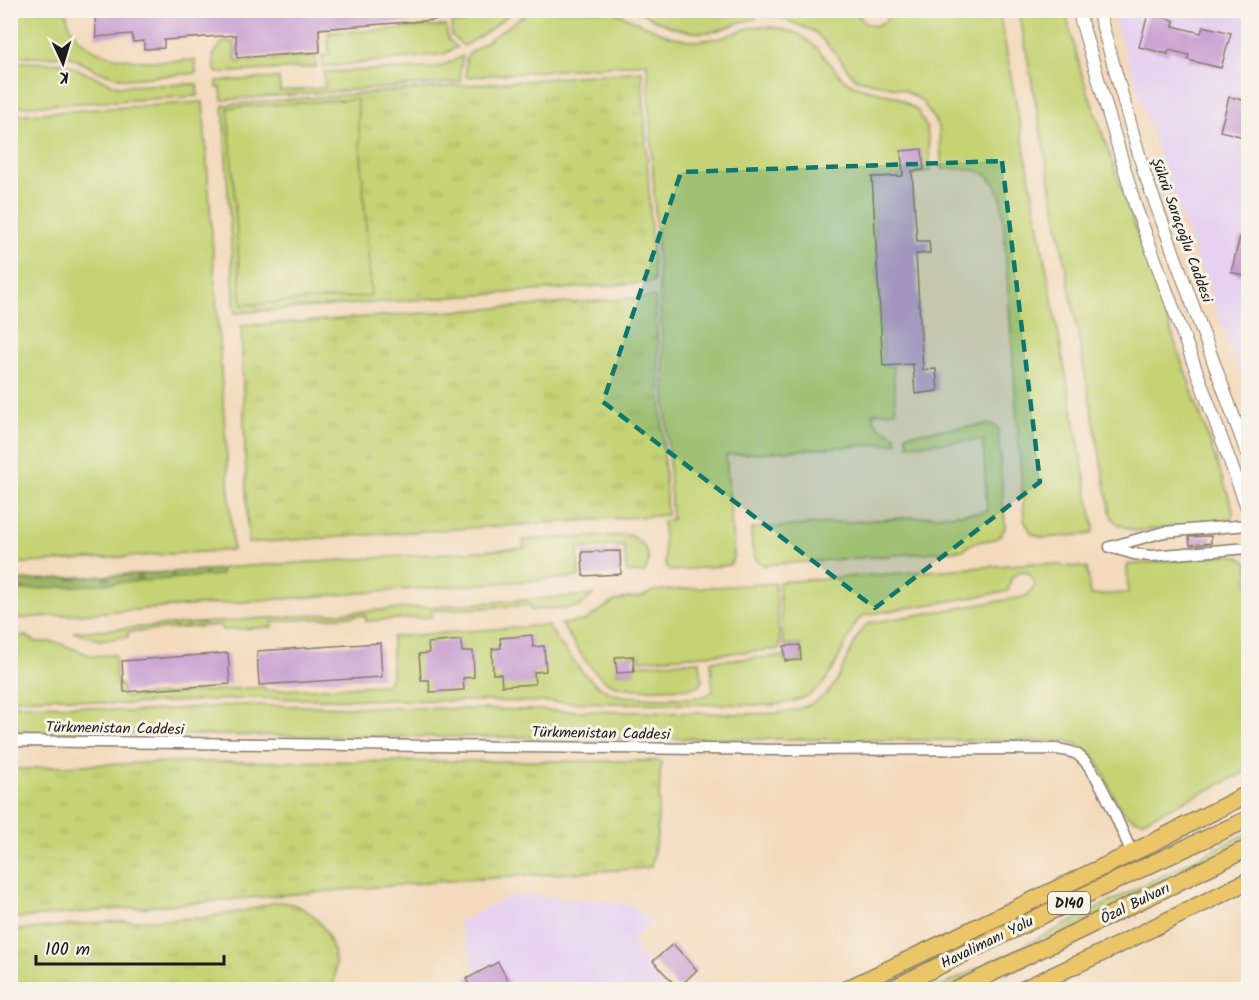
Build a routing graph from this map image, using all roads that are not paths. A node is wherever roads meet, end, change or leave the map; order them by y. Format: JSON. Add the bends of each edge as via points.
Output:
{"nodes":[{"id":1,"x":1078,"y":10,"type":"edge"},
{"id":2,"x":1098,"y":10,"type":"edge"},
{"id":3,"x":1248,"y":456,"type":"edge"},
{"id":4,"x":1248,"y":510,"type":"edge"},
{"id":5,"x":1248,"y":525,"type":"edge"},
{"id":6,"x":1248,"y":548,"type":"edge"},
{"id":7,"x":10,"y":741,"type":"edge"},
{"id":8,"x":1248,"y":794,"type":"edge"},
{"id":9,"x":1248,"y":819,"type":"edge"},
{"id":10,"x":1248,"y":848,"type":"edge"},
{"id":11,"x":1132,"y":853,"type":"junction"},
{"id":12,"x":1248,"y":881,"type":"edge"},
{"id":13,"x":844,"y":990,"type":"edge"},
{"id":14,"x":890,"y":990,"type":"edge"},
{"id":15,"x":957,"y":990,"type":"edge"},
{"id":16,"x":1022,"y":990,"type":"edge"}],
"edges":[{"from":1,"to":4,"type":"street","via":[[1136,208]]},
{"from":2,"to":3,"type":"street","name":"Şükrü Saraçoğlu Caddesi","via":[[1148,182]]},
{"from":5,"to":6,"type":"street","via":[[1154,534],[1110,547],[1151,556]]},
{"from":7,"to":11,"type":"street","name":"Türkmenistan Caddesi","via":[[773,750],[1055,749],[1078,755],[1088,766]]},
{"from":8,"to":11,"type":"highway"},
{"from":9,"to":14,"type":"highway","name":"Havalimanı Yolu","number":"D140"},
{"from":10,"to":15,"type":"highway","name":"Özal Bulvarı","number":"D140"},
{"from":11,"to":13,"type":"highway"},
{"from":12,"to":16,"type":"highway"}]}
